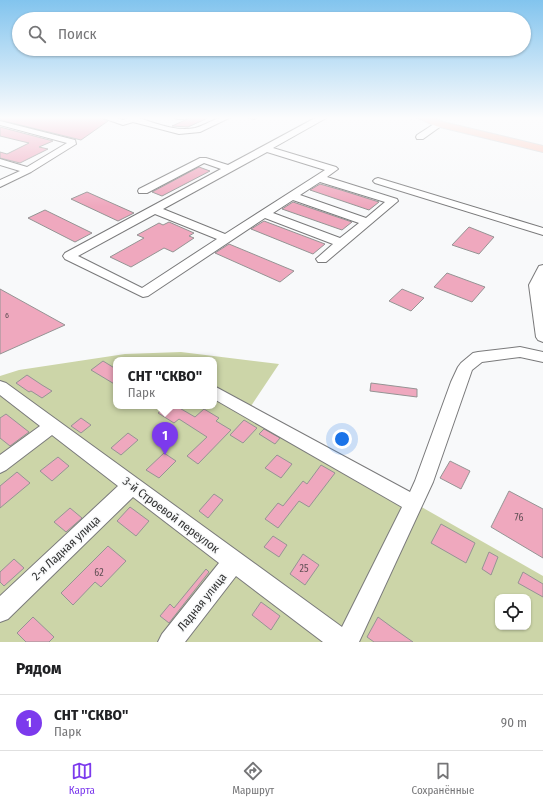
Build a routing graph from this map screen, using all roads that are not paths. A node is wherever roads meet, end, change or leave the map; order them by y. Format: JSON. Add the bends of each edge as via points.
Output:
{"nodes":[{"id":1,"x":67,"y":147,"type":"edge"},
{"id":2,"x":271,"y":147,"type":"edge"},
{"id":3,"x":267,"y":149,"type":"junction"},
{"id":4,"x":0,"y":162,"type":"edge"},
{"id":5,"x":230,"y":169,"type":"junction"},
{"id":6,"x":28,"y":170,"type":"junction"},
{"id":7,"x":319,"y":178,"type":"junction"},
{"id":8,"x":378,"y":181,"type":"dead end"},
{"id":9,"x":0,"y":184,"type":"edge"},
{"id":10,"x":142,"y":191,"type":"dead end"},
{"id":11,"x":292,"y":196,"type":"junction"},
{"id":12,"x":155,"y":210,"type":"junction"},
{"id":13,"x":265,"y":214,"type":"junction"},
{"id":14,"x":367,"y":222,"type":"junction"},
{"id":15,"x":543,"y":232,"type":"edge"},
{"id":16,"x":226,"y":239,"type":"junction"},
{"id":17,"x":342,"y":243,"type":"junction"},
{"id":18,"x":322,"y":259,"type":"dead end"},
{"id":19,"x":543,"y":268,"type":"edge"},
{"id":20,"x":543,"y":337,"type":"edge"},
{"id":21,"x":541,"y":353,"type":"edge"},
{"id":22,"x":0,"y":387,"type":"edge"},
{"id":23,"x":217,"y":394,"type":"edge"},
{"id":24,"x":52,"y":426,"type":"junction"},
{"id":25,"x":0,"y":465,"type":"edge"},
{"id":26,"x":132,"y":485,"type":"junction"},
{"id":27,"x":414,"y":504,"type":"junction"},
{"id":28,"x":234,"y":562,"type":"junction"},
{"id":29,"x":0,"y":610,"type":"edge"},
{"id":30,"x":170,"y":642,"type":"edge"},
{"id":31,"x":342,"y":642,"type":"edge"},
{"id":32,"x":347,"y":642,"type":"edge"}],
"edges":[{"from":1,"to":6,"type":"street"},
{"from":2,"to":3,"type":"street"},
{"from":3,"to":5,"type":"street"},
{"from":3,"to":7,"type":"street","via":[[333,169]]},
{"from":4,"to":6,"type":"street"},
{"from":5,"to":10,"type":"street","via":[[203,160]]},
{"from":5,"to":12,"type":"street"},
{"from":6,"to":9,"type":"street"},
{"from":7,"to":11,"type":"street"},
{"from":7,"to":14,"type":"street","via":[[393,201]]},
{"from":8,"to":15,"type":"street"},
{"from":11,"to":13,"type":"street"},
{"from":11,"to":14,"type":"street"},
{"from":12,"to":16,"type":"street"},
{"from":12,"to":16,"type":"street","via":[[69,256],[143,293]]},
{"from":13,"to":16,"type":"street"},
{"from":13,"to":17,"type":"street"},
{"from":14,"to":17,"type":"street"},
{"from":17,"to":18,"type":"street"},
{"from":19,"to":20,"type":"street","via":[[536,285]]},
{"from":21,"to":27,"type":"street","via":[[520,352],[478,357],[466,367],[458,382]]},
{"from":22,"to":24,"type":"street","name":"3-й Строевой переулок"},
{"from":23,"to":27,"type":"street"},
{"from":24,"to":25,"type":"street"},
{"from":24,"to":26,"type":"street","name":"3-й Строевой переулок"},
{"from":26,"to":28,"type":"street","name":"3-й Строевой переулок"},
{"from":26,"to":29,"type":"street","name":"2-я Ладная улица"},
{"from":27,"to":32,"type":"street"},
{"from":28,"to":30,"type":"street","name":"Ладная улица"},
{"from":28,"to":31,"type":"street","name":"3-й Строевой переулок"}]}
